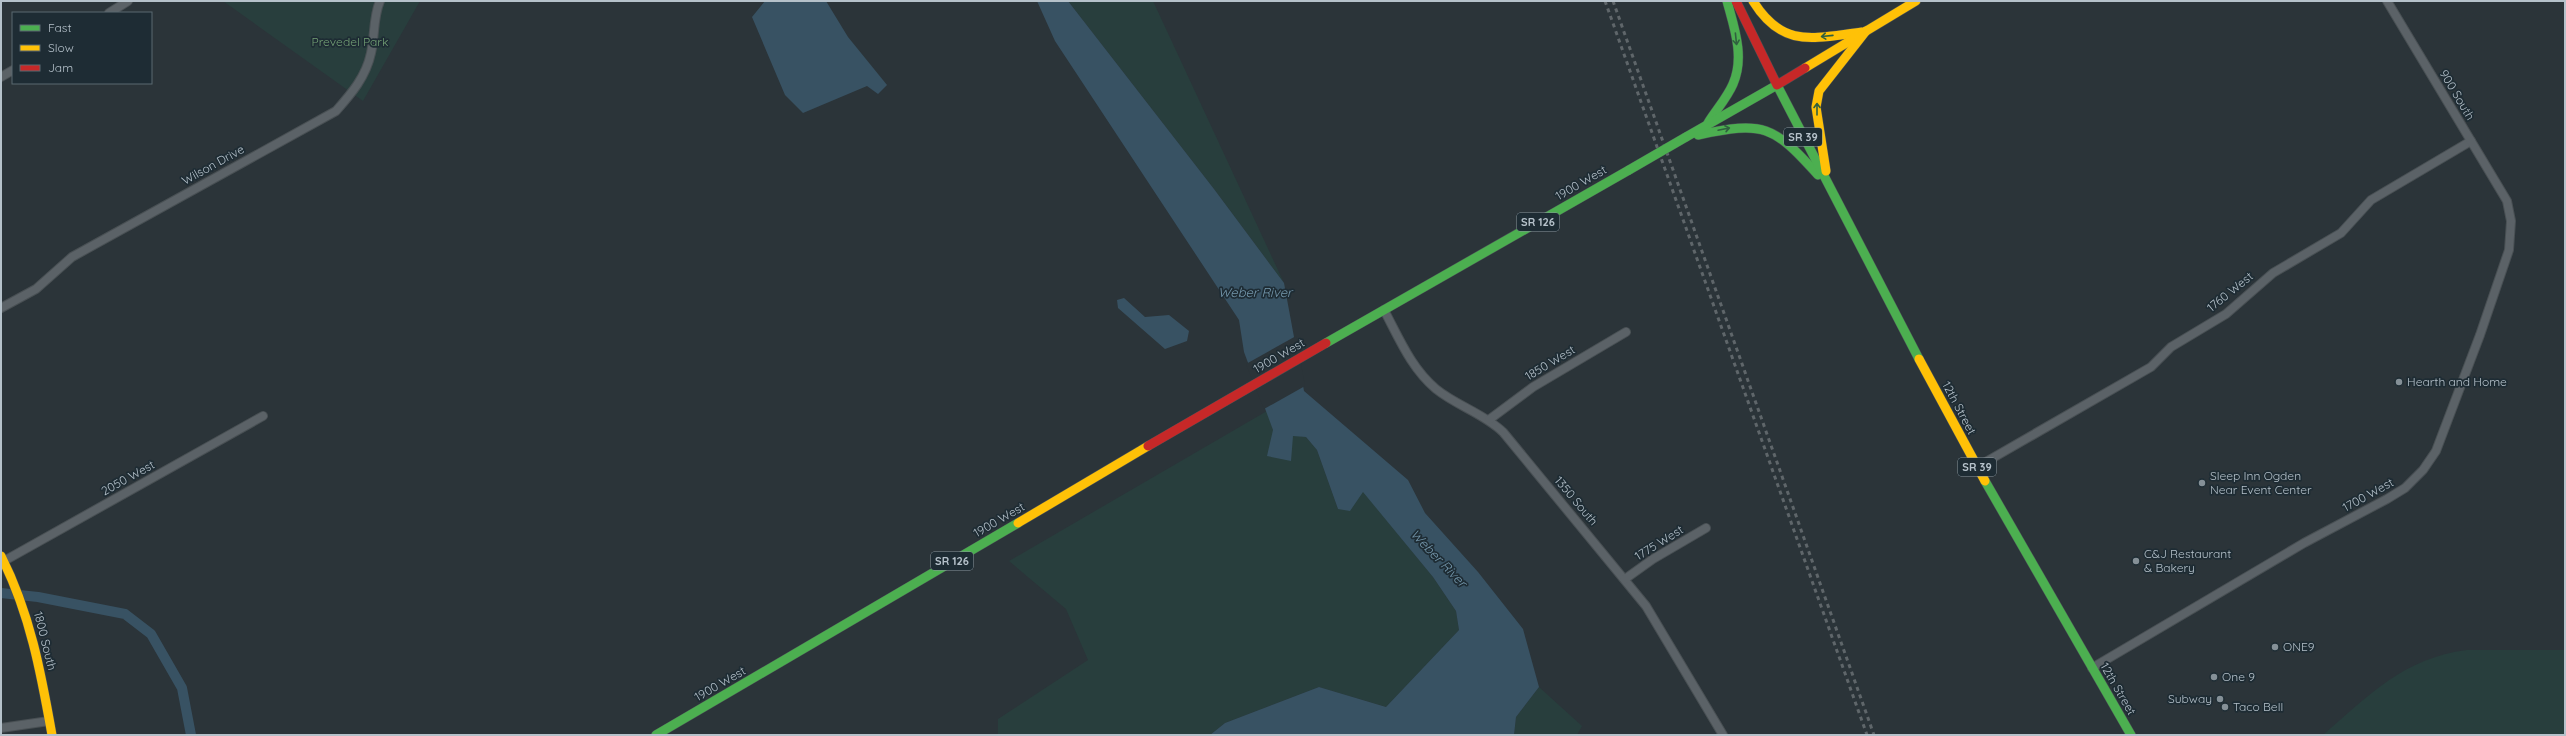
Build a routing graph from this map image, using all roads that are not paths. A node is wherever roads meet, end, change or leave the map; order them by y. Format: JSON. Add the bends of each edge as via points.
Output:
{"nodes":[{"id":1,"x":128,"y":1,"type":"edge"},
{"id":2,"x":380,"y":1,"type":"edge"},
{"id":3,"x":1728,"y":1,"type":"edge"},
{"id":4,"x":1736,"y":1,"type":"edge"},
{"id":5,"x":1753,"y":1,"type":"edge"},
{"id":6,"x":1916,"y":1,"type":"edge"},
{"id":7,"x":2387,"y":1,"type":"edge"},
{"id":8,"x":111,"y":12,"type":"edge"},
{"id":9,"x":1866,"y":32,"type":"junction"},
{"id":10,"x":12,"y":71,"type":"edge"},
{"id":11,"x":1,"y":77,"type":"edge"},
{"id":12,"x":1777,"y":85,"type":"junction"},
{"id":13,"x":1706,"y":126,"type":"junction"},
{"id":14,"x":1686,"y":137,"type":"junction"},
{"id":15,"x":2471,"y":142,"type":"junction"},
{"id":16,"x":1829,"y":188,"type":"junction"},
{"id":17,"x":2507,"y":201,"type":"joint"},
{"id":18,"x":1,"y":308,"type":"edge"},
{"id":19,"x":1384,"y":310,"type":"junction"},
{"id":20,"x":1626,"y":332,"type":"dead end"},
{"id":21,"x":263,"y":416,"type":"dead end"},
{"id":22,"x":1490,"y":419,"type":"junction"},
{"id":23,"x":1977,"y":467,"type":"junction"},
{"id":24,"x":1706,"y":528,"type":"dead end"},
{"id":25,"x":2,"y":559,"type":"edge"},
{"id":26,"x":1625,"y":579,"type":"junction"},
{"id":27,"x":2092,"y":668,"type":"junction"},
{"id":28,"x":49,"y":721,"type":"junction"},
{"id":29,"x":1,"y":728,"type":"edge"},
{"id":30,"x":52,"y":735,"type":"edge"},
{"id":31,"x":656,"y":735,"type":"edge"},
{"id":32,"x":1723,"y":735,"type":"edge"},
{"id":33,"x":2131,"y":735,"type":"edge"}],
"edges":[{"from":1,"to":8,"type":"street"},
{"from":2,"to":18,"type":"street","name":"Wilson Drive","via":[[371,54],[364,75],[336,111],[72,257],[36,289]]},
{"from":3,"to":13,"type":"main road","one_way":true,"via":[[1736,33],[1739,66],[1734,83]]},
{"from":4,"to":12,"type":"main road","number":"SR 39"},
{"from":9,"to":5,"type":"main road","one_way":true,"via":[[1801,38],[1785,35],[1769,22]]},
{"from":6,"to":9,"type":"main road","name":"1900 West","number":"SR 126"},
{"from":7,"to":15,"type":"street","name":"900 South"},
{"from":9,"to":12,"type":"main road","name":"1900 West","number":"SR 126"},
{"from":16,"to":9,"type":"main road","one_way":true,"via":[[1816,107],[1819,91]]},
{"from":10,"to":11,"type":"street"},
{"from":12,"to":13,"type":"main road","name":"1900 West","number":"SR 126"},
{"from":12,"to":16,"type":"main road","name":"12th Street","number":"SR 39"},
{"from":13,"to":14,"type":"main road","name":"1900 West","number":"SR 126"},
{"from":14,"to":16,"type":"main road","one_way":true,"via":[[1740,126],[1766,128],[1783,138]]},
{"from":14,"to":19,"type":"main road","name":"1900 West","number":"SR 126","bridge":true},
{"from":15,"to":17,"type":"street","name":"900 South"},
{"from":15,"to":23,"type":"street","name":"1760 West","via":[[2371,200],[2341,233],[2273,273],[2226,314],[2171,347],[2151,367]]},
{"from":16,"to":23,"type":"main road","name":"12th Street","number":"SR 39"},
{"from":17,"to":27,"type":"street","name":"1700 West","via":[[2511,221],[2509,250],[2436,451],[2423,470],[2405,488],[2387,499],[2279,557]]},
{"from":19,"to":22,"type":"street","name":"1350 South","via":[[1407,355],[1420,374],[1437,390]]},
{"from":19,"to":31,"type":"main road","name":"1900 West","number":"SR 126"},
{"from":20,"to":22,"type":"street","name":"1850 West","via":[[1533,387]]},
{"from":21,"to":25,"type":"street","name":"2050 West"},
{"from":22,"to":26,"type":"street","name":"1350 South"},
{"from":23,"to":27,"type":"main road","name":"12th Street","number":"SR 39"},
{"from":24,"to":26,"type":"street","name":"1775 West","via":[[1653,559]]},
{"from":25,"to":28,"type":"main road","name":"1800 South","via":[[16,585],[32,633]]},
{"from":26,"to":32,"type":"street","name":"1350 South","via":[[1646,606]]},
{"from":27,"to":33,"type":"main road","name":"12th Street","number":"SR 39"},
{"from":28,"to":29,"type":"street"},
{"from":28,"to":30,"type":"main road","name":"1800 South"}]}
